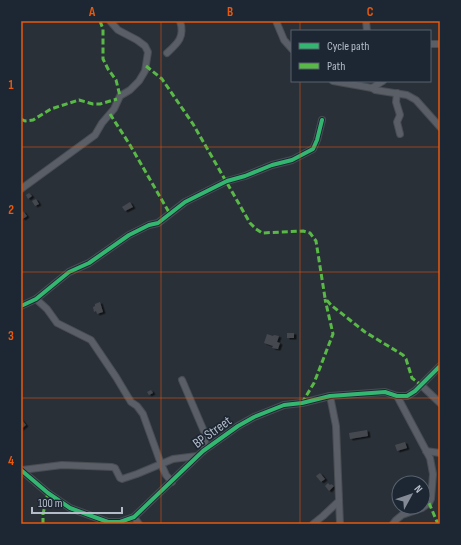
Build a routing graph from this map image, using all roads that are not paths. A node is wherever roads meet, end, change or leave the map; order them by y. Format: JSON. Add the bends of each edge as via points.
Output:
{"nodes":[{"id":1,"x":110,"y":21,"type":"edge"},
{"id":2,"x":180,"y":21,"type":"edge"},
{"id":3,"x":276,"y":21,"type":"edge"},
{"id":4,"x":291,"y":48,"type":"edge"},
{"id":5,"x":167,"y":52,"type":"dead end"},
{"id":6,"x":339,"y":82,"type":"edge"},
{"id":7,"x":381,"y":82,"type":"edge"},
{"id":8,"x":372,"y":88,"type":"junction"},
{"id":9,"x":397,"y":93,"type":"junction"},
{"id":10,"x":322,"y":120,"type":"dead end"},
{"id":11,"x":440,"y":128,"type":"edge"},
{"id":12,"x":400,"y":134,"type":"dead end"},
{"id":13,"x":21,"y":189,"type":"edge"},
{"id":14,"x":36,"y":299,"type":"junction"},
{"id":15,"x":21,"y":306,"type":"edge"},
{"id":16,"x":440,"y":366,"type":"edge"},
{"id":17,"x":182,"y":380,"type":"dead end"},
{"id":18,"x":421,"y":385,"type":"junction"},
{"id":19,"x":330,"y":396,"type":"junction"},
{"id":20,"x":397,"y":396,"type":"junction"},
{"id":21,"x":440,"y":403,"type":"edge"},
{"id":22,"x":426,"y":450,"type":"junction"},
{"id":23,"x":204,"y":451,"type":"junction"},
{"id":24,"x":440,"y":453,"type":"edge"},
{"id":25,"x":198,"y":456,"type":"junction"},
{"id":26,"x":161,"y":464,"type":"junction"},
{"id":27,"x":22,"y":470,"type":"edge"},
{"id":28,"x":172,"y":482,"type":"junction"},
{"id":29,"x":339,"y":501,"type":"junction"},
{"id":30,"x":134,"y":518,"type":"junction"},
{"id":31,"x":139,"y":524,"type":"edge"},
{"id":32,"x":313,"y":524,"type":"edge"},
{"id":33,"x":340,"y":524,"type":"edge"},
{"id":34,"x":393,"y":524,"type":"edge"}],
"edges":[{"from":1,"to":13,"type":"street","via":[[118,30],[145,46],[148,52],[145,71],[130,90],[120,96],[95,135]]},
{"from":2,"to":5,"type":"street","via":[[182,32],[178,43]]},
{"from":3,"to":4,"type":"street","via":[[284,40]]},
{"from":6,"to":8,"type":"street"},
{"from":7,"to":8,"type":"street"},
{"from":8,"to":9,"type":"street"},
{"from":9,"to":11,"type":"street","via":[[416,100]]},
{"from":9,"to":12,"type":"street","via":[[396,102],[400,114],[397,122]]},
{"from":10,"to":14,"type":"street","via":[[313,149],[292,160],[227,181],[185,202],[158,223],[129,235],[89,263],[70,272]]},
{"from":14,"to":15,"type":"street"},
{"from":14,"to":26,"type":"street","via":[[57,323],[91,340],[131,402],[143,414]]},
{"from":16,"to":18,"type":"street","name":"BP Street"},
{"from":17,"to":23,"type":"street","via":[[206,436]]},
{"from":18,"to":20,"type":"street","name":"BP Street","via":[[407,396]]},
{"from":18,"to":21,"type":"street"},
{"from":19,"to":20,"type":"street","name":"BP Street","via":[[385,392]]},
{"from":19,"to":23,"type":"street","name":"BP Street","via":[[284,405],[254,417]]},
{"from":19,"to":29,"type":"street","via":[[336,426]]},
{"from":20,"to":22,"type":"street"},
{"from":22,"to":24,"type":"street"},
{"from":22,"to":34,"type":"street","via":[[433,474],[431,499],[422,508],[402,515]]},
{"from":23,"to":25,"type":"street","name":"BP Street"},
{"from":25,"to":26,"type":"street","via":[[173,459]]},
{"from":25,"to":28,"type":"street","name":"BP Street"},
{"from":26,"to":27,"type":"street","via":[[122,479],[112,467],[62,465]]},
{"from":26,"to":28,"type":"street"},
{"from":27,"to":30,"type":"street","via":[[70,508],[108,522]]},
{"from":28,"to":30,"type":"street","name":"BP Street"},
{"from":29,"to":32,"type":"street"},
{"from":29,"to":33,"type":"street"},
{"from":30,"to":31,"type":"street"}]}
